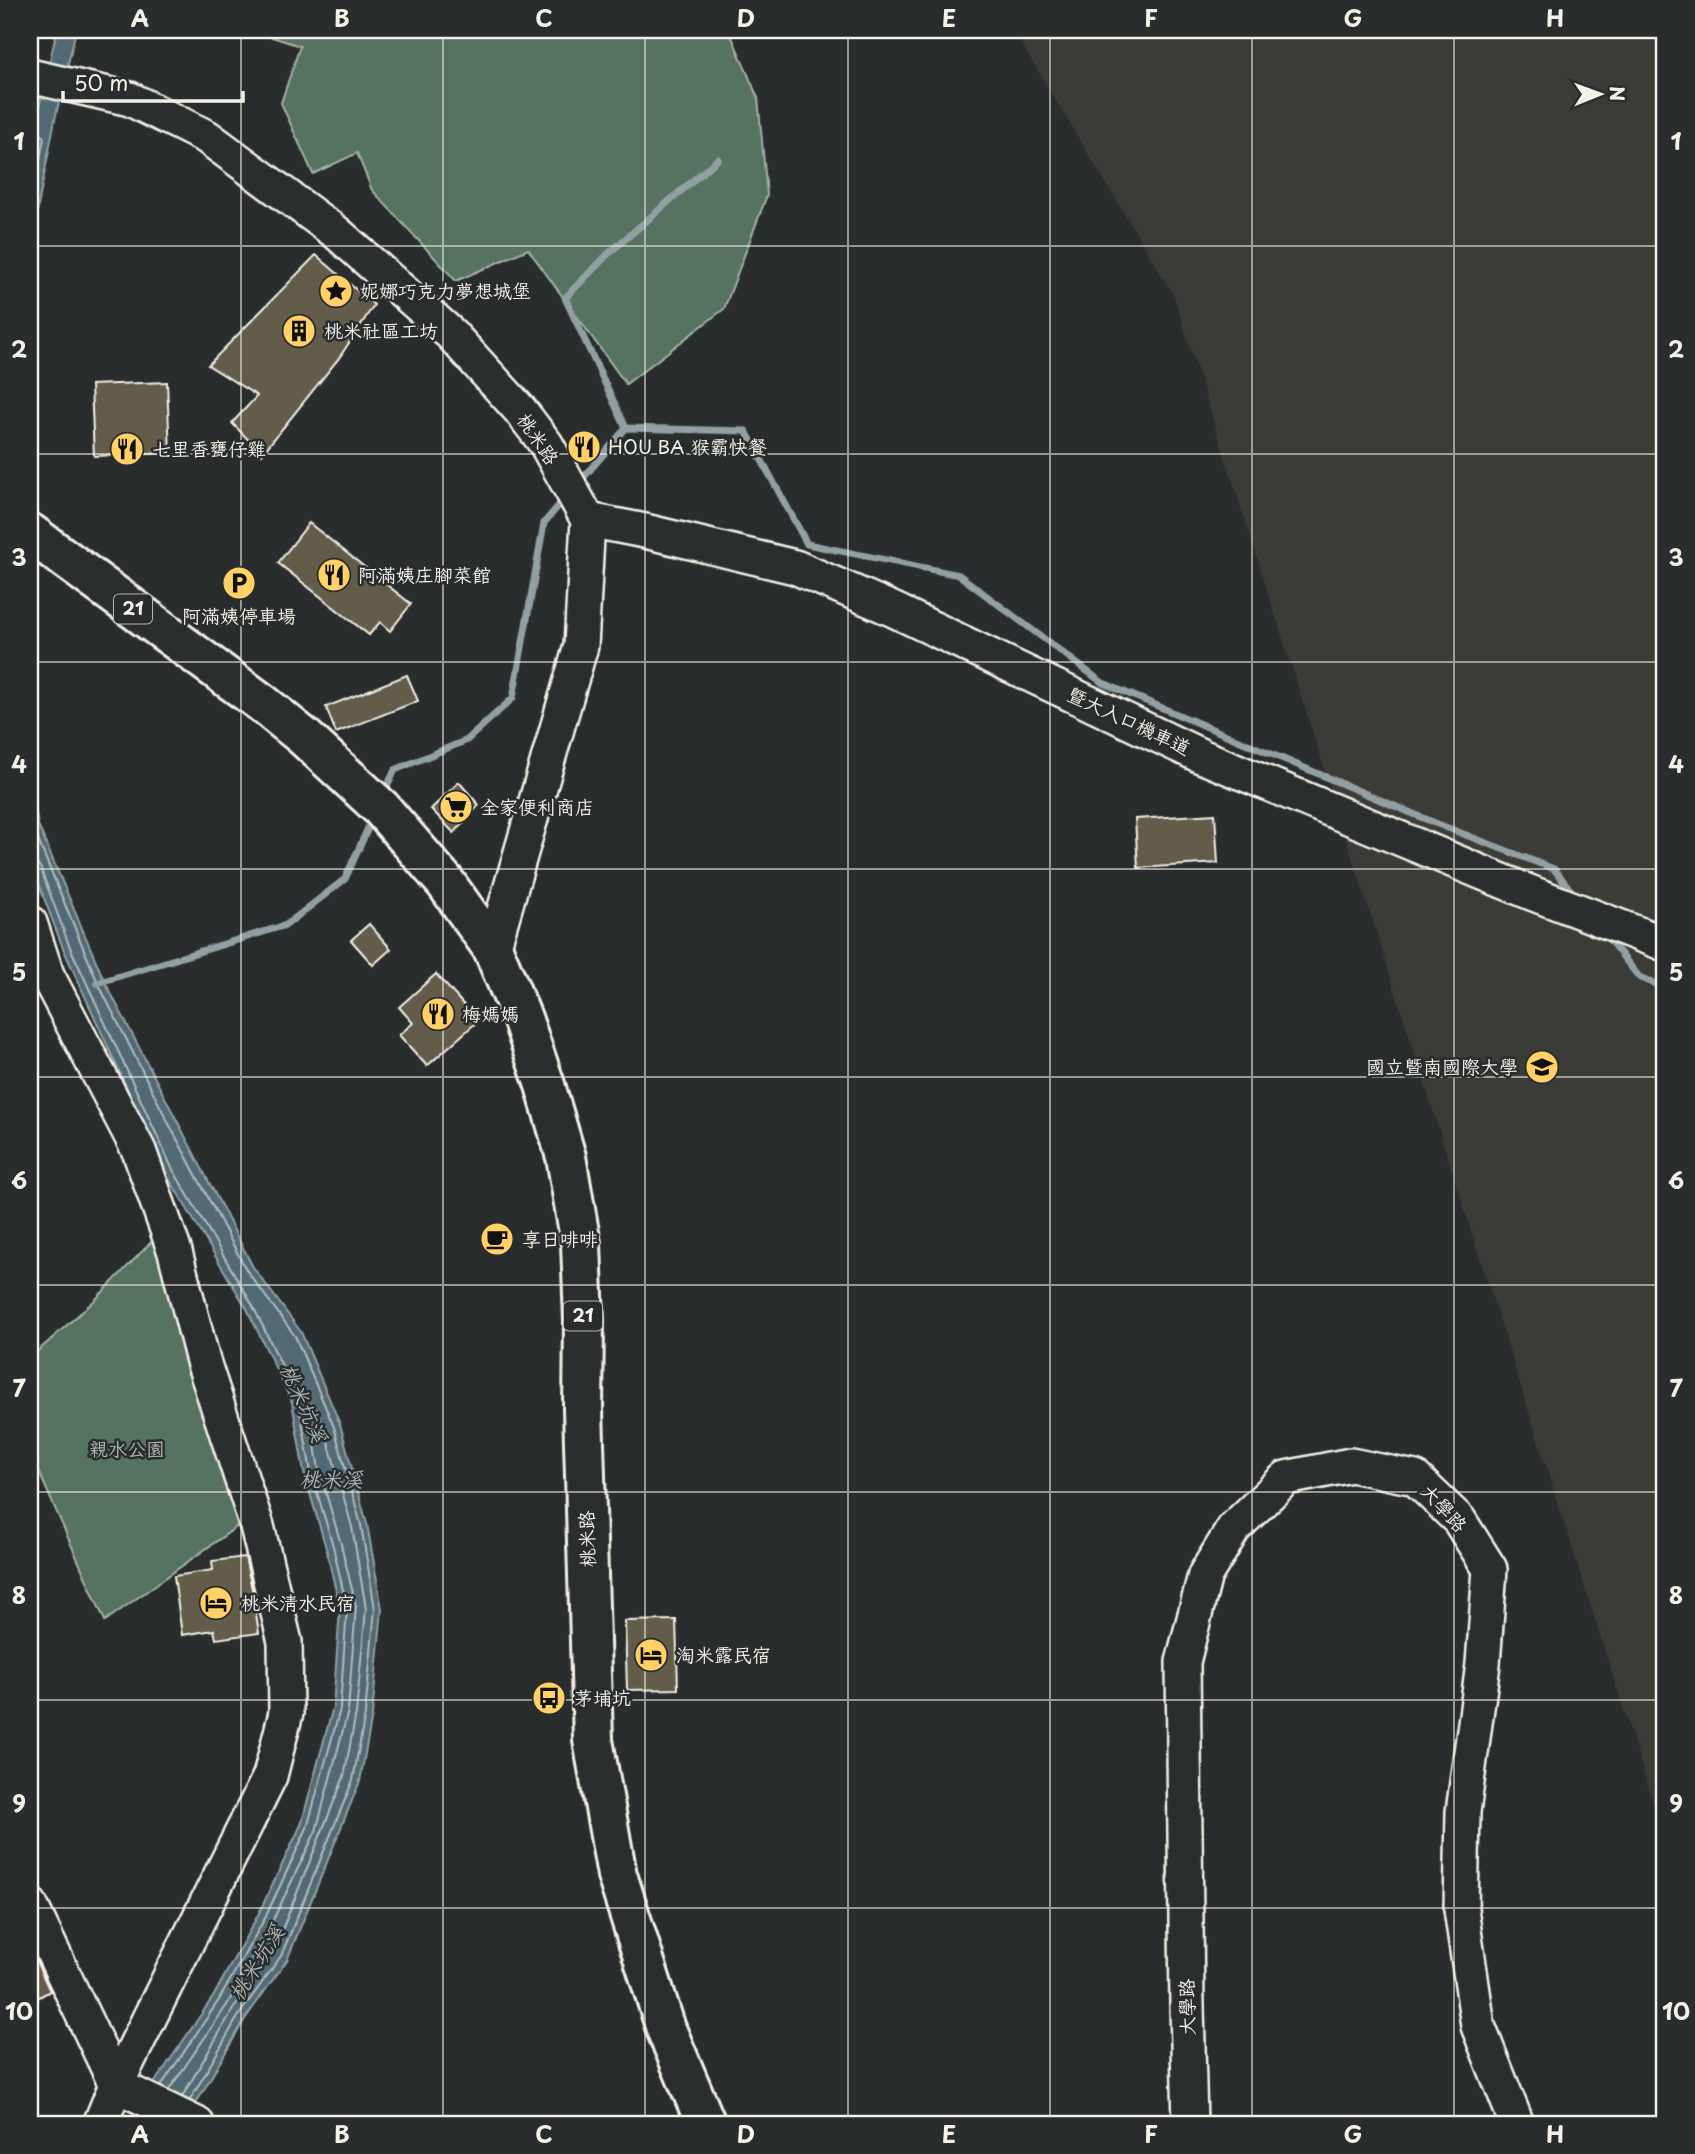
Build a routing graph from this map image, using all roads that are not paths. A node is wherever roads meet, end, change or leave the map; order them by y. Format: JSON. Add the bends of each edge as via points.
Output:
{"nodes":[{"id":1,"x":30,"y":76,"type":"edge"},
{"id":2,"x":587,"y":520,"type":"junction"},
{"id":3,"x":30,"y":533,"type":"edge"},
{"id":4,"x":30,"y":923,"type":"edge"},
{"id":5,"x":1665,"y":943,"type":"edge"},
{"id":6,"x":493,"y":949,"type":"junction"},
{"id":7,"x":30,"y":1904,"type":"edge"},
{"id":8,"x":125,"y":2089,"type":"junction"},
{"id":9,"x":100,"y":2124,"type":"edge"},
{"id":10,"x":196,"y":2124,"type":"edge"},
{"id":11,"x":706,"y":2124,"type":"edge"},
{"id":12,"x":1191,"y":2124,"type":"edge"},
{"id":13,"x":1517,"y":2124,"type":"edge"}],
"edges":[{"from":1,"to":2,"type":"street","name":"桃米路","via":[[130,99],[207,137],[337,233],[450,334],[520,410],[546,444]]},
{"from":2,"to":5,"type":"street","name":"暨大入口機車道","via":[[795,567],[1201,756],[1529,892]]},
{"from":2,"to":6,"type":"street","via":[[580,646]]},
{"from":3,"to":6,"type":"main road","name":"桃米路","number":"21","via":[[304,737],[381,808]]},
{"from":4,"to":8,"type":"street","via":[[47,975],[139,1151],[175,1252],[202,1362],[257,1525],[285,1643],[286,1713],[270,1776]]},
{"from":6,"to":11,"type":"main road","name":"桃米路","number":"21","via":[[545,1085],[566,1157],[581,1244],[593,1740],[617,1875],[666,2029]]},
{"from":7,"to":8,"type":"street"},
{"from":8,"to":9,"type":"street"},
{"from":8,"to":10,"type":"street"},
{"from":12,"to":13,"type":"street","name":"大學路","via":[[1183,1662],[1205,1575],[1234,1528],[1286,1478],[1352,1465],[1415,1478],[1459,1520],[1490,1569],[1483,1664],[1463,1812],[1461,1909],[1478,2025]]}]}
